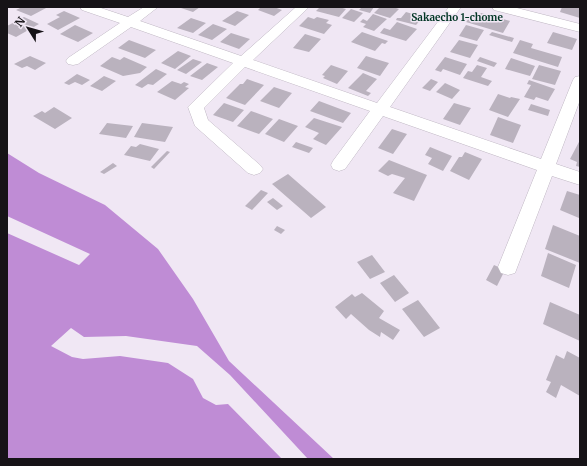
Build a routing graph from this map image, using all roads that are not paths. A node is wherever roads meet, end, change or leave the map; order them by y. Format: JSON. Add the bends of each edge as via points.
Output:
{"nodes":[{"id":1,"x":86,"y":7,"type":"edge"},
{"id":2,"x":152,"y":7,"type":"edge"},
{"id":3,"x":303,"y":7,"type":"edge"},
{"id":4,"x":455,"y":7,"type":"edge"},
{"id":5,"x":498,"y":7,"type":"edge"},
{"id":6,"x":130,"y":22,"type":"junction"},
{"id":7,"x":580,"y":28,"type":"edge"},
{"id":8,"x":73,"y":61,"type":"dead end"},
{"id":9,"x":244,"y":61,"type":"junction"},
{"id":10,"x":580,"y":80,"type":"edge"},
{"id":11,"x":381,"y":109,"type":"junction"},
{"id":12,"x":339,"y":165,"type":"dead end"},
{"id":13,"x":547,"y":168,"type":"junction"},
{"id":14,"x":254,"y":169,"type":"dead end"},
{"id":15,"x":580,"y":179,"type":"edge"},
{"id":16,"x":508,"y":267,"type":"dead end"}],
"edges":[{"from":1,"to":6,"type":"street"},
{"from":2,"to":6,"type":"street"},
{"from":3,"to":9,"type":"street"},
{"from":4,"to":11,"type":"street"},
{"from":5,"to":7,"type":"street"},
{"from":6,"to":8,"type":"street"},
{"from":6,"to":9,"type":"street"},
{"from":9,"to":11,"type":"street"},
{"from":9,"to":14,"type":"street","via":[[196,106],[201,122]]},
{"from":10,"to":13,"type":"street"},
{"from":11,"to":12,"type":"street"},
{"from":11,"to":13,"type":"street"},
{"from":13,"to":15,"type":"street"},
{"from":13,"to":16,"type":"street"}]}
